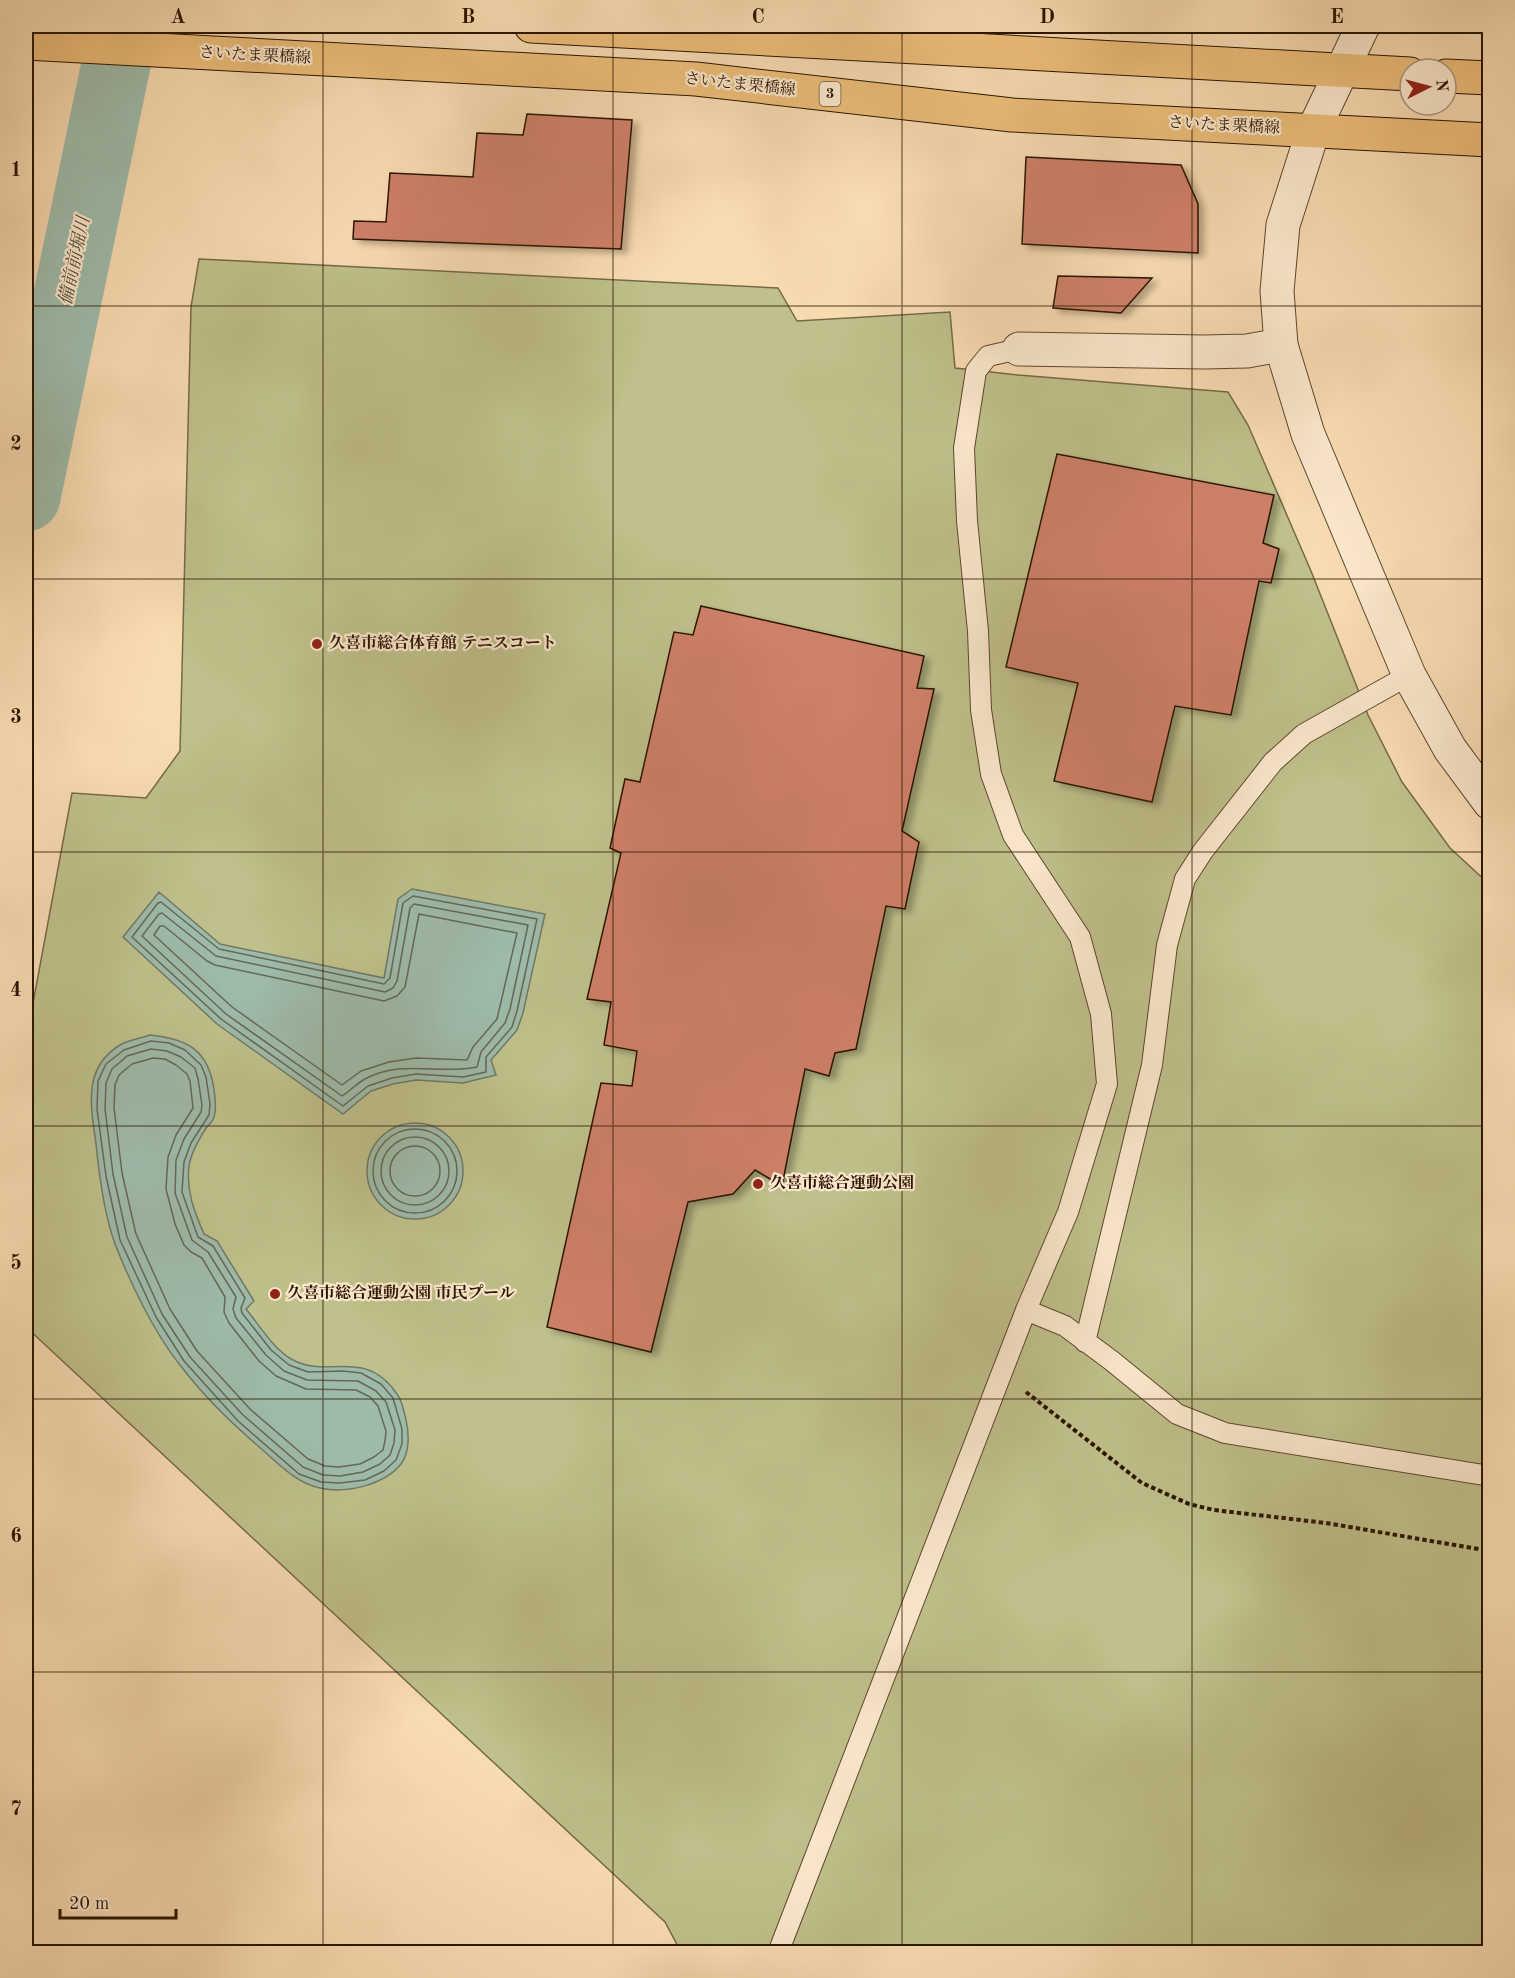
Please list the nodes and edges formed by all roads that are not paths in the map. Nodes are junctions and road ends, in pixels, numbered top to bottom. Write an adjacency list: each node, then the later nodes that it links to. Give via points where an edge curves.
1 (531, 26): 4 (main road)
2 (1363, 26): 4 (street)
3 (26, 44): 8 (main road, さいたま栗橋線 / 3, via 696,79 1012,115)
4 (1342, 70): 5 (main road); 8 (street)
5 (1398, 73)
6 (1458, 76): 7 (main road)
7 (1490, 78)
8 (1313, 131): 9 (main road, さいたま栗橋線 / 3); 10 (street, via 1283,225 1277,291)
9 (1490, 140)
10 (1281, 345): 11 (street, via 1204,352); 12 (street, via 1308,434)
11 (1019, 349): 14 (lane, via 988,356 976,371 963,448 981,710 991,774 1013,835 1080,938 1101,1014 1107,1084 1068,1212)
12 (1409, 675): 13 (street, via 1450,749); 15 (lane, via 1304,734 1273,762 1185,879 1167,945 1152,1065)
13 (1490, 803)
14 (1026, 1310): 15 (lane, via 1065,1326); 17 (lane, via 846,1772)
15 (1085, 1342): 16 (lane, via 1177,1414 1225,1433)
16 (1490, 1476)
17 (780, 1953)

